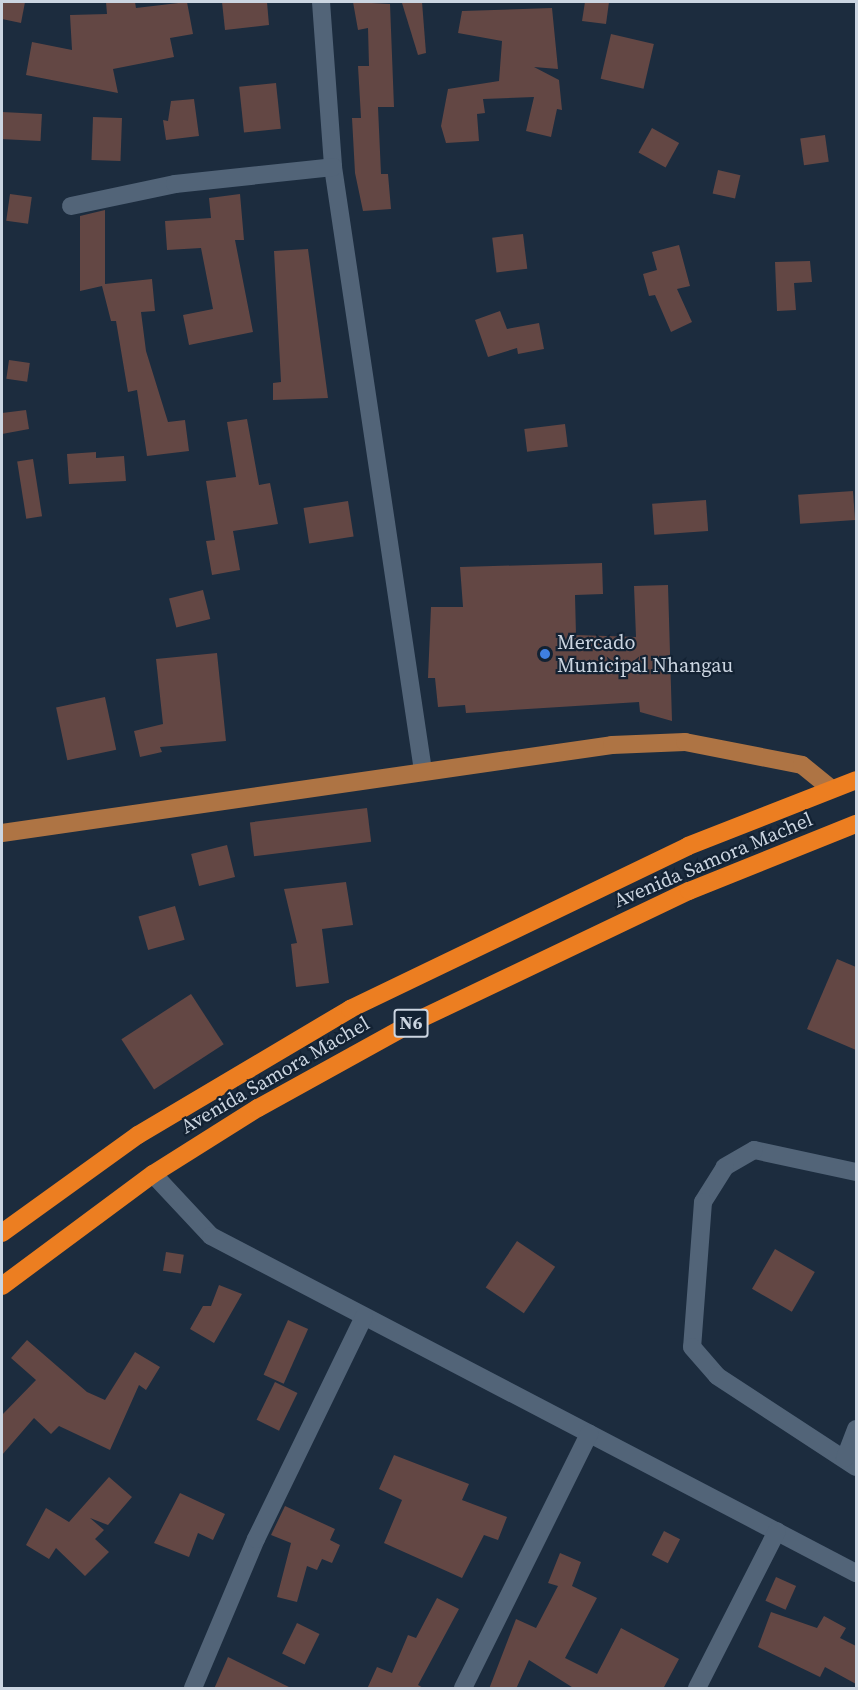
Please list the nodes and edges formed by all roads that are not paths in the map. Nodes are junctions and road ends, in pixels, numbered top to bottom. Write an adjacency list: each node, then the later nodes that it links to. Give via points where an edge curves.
1 (321, 2): 2 (street)
2 (333, 167): 3 (street, via 175,184); 4 (street)
3 (70, 206)
4 (423, 771): 6 (main road, via 612,745 685,742 802,765); 8 (main road)
5 (856, 780): 6 (highway, Avenida Samora Machel / N6)
6 (832, 789): 11 (highway, Avenida Samora Machel / N6, via 688,846 350,1009 138,1135)
7 (856, 824): 10 (highway, Avenida Samora Machel / N6, via 689,891 414,1022 258,1108)
8 (2, 833)
9 (856, 1172): 16 (street, via 754,1150 725,1167 703,1202 692,1347 717,1376)
10 (153, 1174): 12 (highway, Avenida Samora Machel / N6); 13 (street, via 211,1236)
11 (2, 1233)
12 (2, 1286)
13 (364, 1317): 15 (street); 19 (street, via 256,1539)
14 (856, 1429): 16 (street)
15 (589, 1434): 17 (street); 20 (street)
16 (851, 1462)
17 (777, 1531): 18 (street); 21 (street)
18 (856, 1572)
19 (193, 1689)
20 (463, 1689)
21 (697, 1689)

